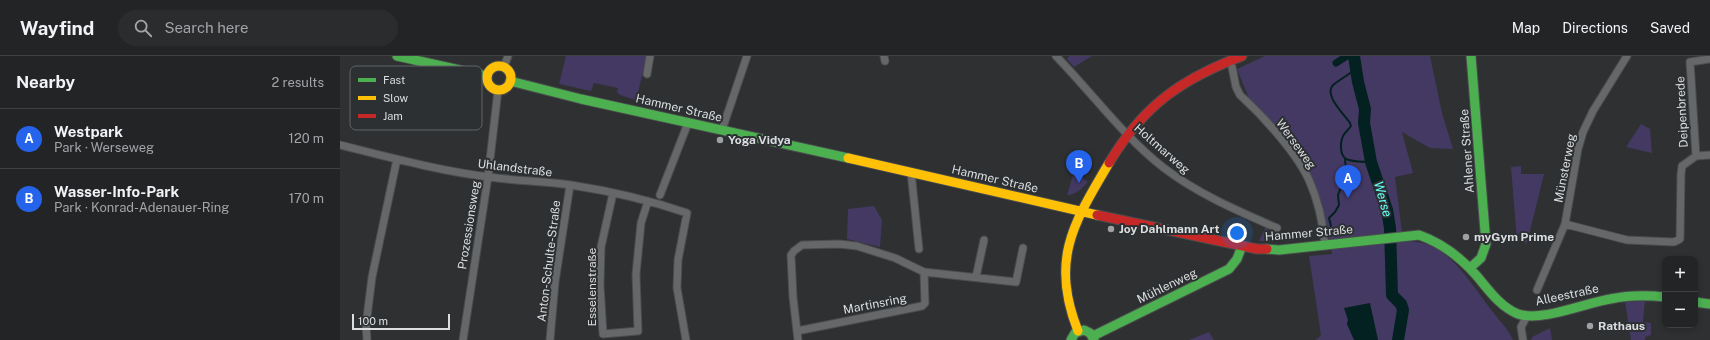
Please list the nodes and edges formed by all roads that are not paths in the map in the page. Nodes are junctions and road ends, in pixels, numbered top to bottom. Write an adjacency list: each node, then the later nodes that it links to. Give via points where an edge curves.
1 (396, 56): 10 (main road)
2 (508, 56): 11 (street)
3 (650, 56): 13 (street)
4 (747, 56): 19 (street)
5 (1056, 56): 20 (street, Holtmarweg)
6 (1242, 56): 20 (main road, via 1181,85 1151,109)
7 (1471, 56): 39 (main road, Ahlener Straße, via 1486,244 1481,258)
8 (1627, 56): 32 (street, Münsterweg, via 1583,132)
9 (1710, 59): 23 (street, Deipenbrede, via 1690,62)
10 (442, 66)
11 (504, 67): 15 (main road, via 494,68); 16 (main road, via 509,73)
12 (1232, 67): 35 (street, Werseweg, via 1240,95 1278,135 1308,180 1317,204)
13 (647, 74)
14 (482, 75): 15 (main road)
15 (487, 76): 17 (main road, via 488,84)
16 (510, 81): 17 (main road, via 506,87); 18 (main road, Hammer Straße)
17 (498, 90): 26 (street, Prozessionsweg)
18 (688, 123): 19 (main road, Hammer Straße); 29 (street)
19 (722, 130): 25 (main road, Hammer Straße)
20 (1128, 135): 31 (main road); 33 (street, Holtmarweg, via 1163,167 1188,185)
21 (340, 145): 24 (street, Uhlandstraße)
22 (1710, 155): 23 (street, Deipenbrede)
23 (1696, 156): 32 (street, Deipenbrede, via 1682,166 1680,174 1680,239 1674,242 1627,240)
24 (397, 159): 26 (street, Uhlandstraße); 50 (street, via 372,277 366,325)
25 (911, 172): 31 (main road, Hammer Straße); 38 (street)
26 (488, 177): 27 (street, Uhlandstraße); 51 (street, Prozessionsweg)
27 (570, 185): 28 (street, Uhlandstraße); 52 (street, Anton-Schulte-Straße, via 555,282)
28 (613, 193): 30 (street, Uhlandstraße); 30 (street, Esselenstraße, via 601,247 603,334 638,331 636,274 641,223)
29 (660, 195)
30 (648, 201): 53 (street, Uhlandstraße, via 687,213 678,260 677,288)
31 (1082, 211): 36 (main road, Hammer Straße); 48 (main road, via 1069,240 1065,268 1067,301)
32 (1565, 224): 42 (street, Münsterweg)
33 (1277, 228)
34 (984, 240): 41 (street)
35 (1325, 245): 36 (main road, Hammer Straße, via 1279,250); 39 (main road, Hammer Straße, via 1418,235 1427,237 1450,250)
36 (1242, 246): 49 (main road, Mühlenweg, via 1237,259 1229,269)
37 (1023, 248): 41 (street, via 1016,282)
38 (919, 249)
39 (1470, 268): 46 (main road, Alleestraße, via 1502,305)
40 (924, 272): 41 (street); 47 (street, Martinsring, via 925,303 922,306); 47 (street, via 896,258 867,248 839,244 802,244 791,255)
41 (976, 277)
42 (1537, 290)
43 (1662, 297): 46 (main road, Alleestraße, via 1622,296)
44 (1698, 302): 45 (main road)
45 (1710, 304)
46 (1527, 316): 56 (street, via 1521,327)
47 (796, 331): 54 (street)
48 (1078, 331): 49 (main road, via 1087,331); 55 (main road)
49 (1093, 338)
50 (367, 340)
51 (463, 340)
52 (550, 340)
53 (686, 340)
54 (798, 340)
55 (1071, 340)
56 (1523, 340)

